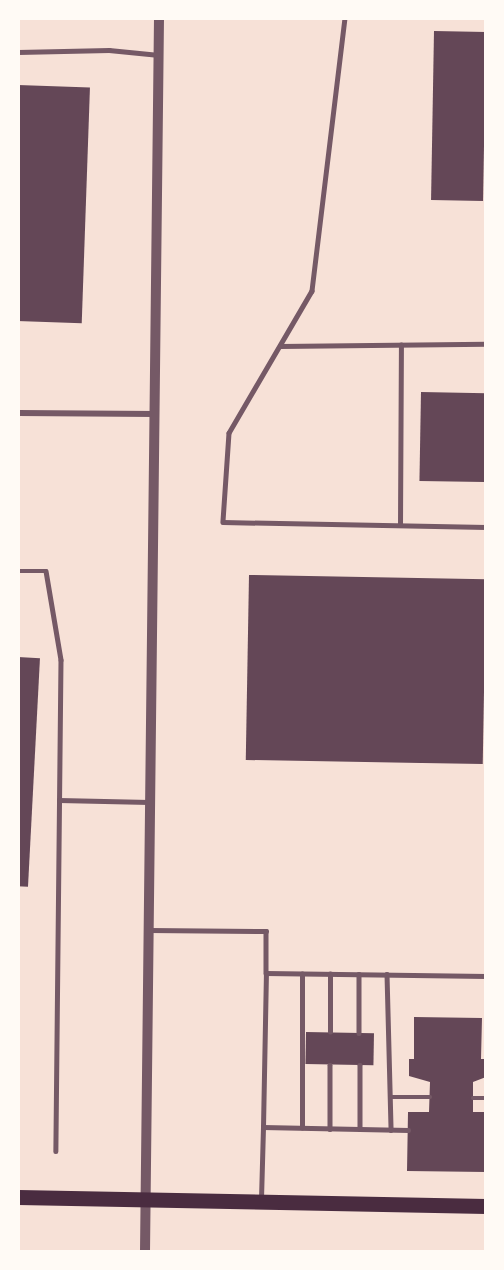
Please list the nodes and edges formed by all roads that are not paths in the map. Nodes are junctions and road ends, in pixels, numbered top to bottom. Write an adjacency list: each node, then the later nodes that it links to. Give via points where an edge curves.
1 (159, 18): 4 (street)
2 (345, 18): 7 (lane, via 312,291)
3 (18, 52): 4 (lane, via 109,50)
4 (159, 55): 9 (street)
5 (486, 344): 6 (lane)
6 (401, 345): 7 (lane); 10 (lane)
7 (280, 346): 10 (lane, via 229,433 224,522)
8 (18, 414): 9 (street)
9 (155, 414): 14 (street)
10 (400, 525): 11 (lane)
11 (486, 527)
12 (18, 571): 13 (lane, via 46,571 61,660)
13 (59, 800): 14 (lane); 36 (lane)
14 (150, 802): 15 (street)
15 (149, 930): 16 (lane, via 266,931); 38 (street)
16 (266, 973): 17 (lane); 30 (lane)
17 (302, 974): 18 (lane); 31 (lane)
18 (330, 974): 19 (lane); 22 (lane)
19 (359, 974): 20 (lane); 23 (lane)
20 (387, 974): 21 (lane); 26 (lane)
21 (486, 976)
22 (330, 1032)
23 (359, 1033)
24 (330, 1065): 32 (lane)
25 (360, 1065): 33 (lane)
26 (390, 1097): 27 (lane); 34 (lane)
27 (430, 1097)
28 (473, 1098): 29 (lane)
29 (486, 1098)
30 (263, 1127): 31 (lane); 39 (lane)
31 (302, 1128): 32 (lane)
32 (330, 1129): 33 (lane)
33 (360, 1129): 34 (lane)
34 (391, 1130): 35 (lane)
35 (408, 1130)
36 (56, 1151)
37 (18, 1197): 38 (main road)
38 (145, 1199): 39 (main road); 41 (street)
39 (261, 1202): 40 (main road)
40 (486, 1206)
41 (144, 1252)

